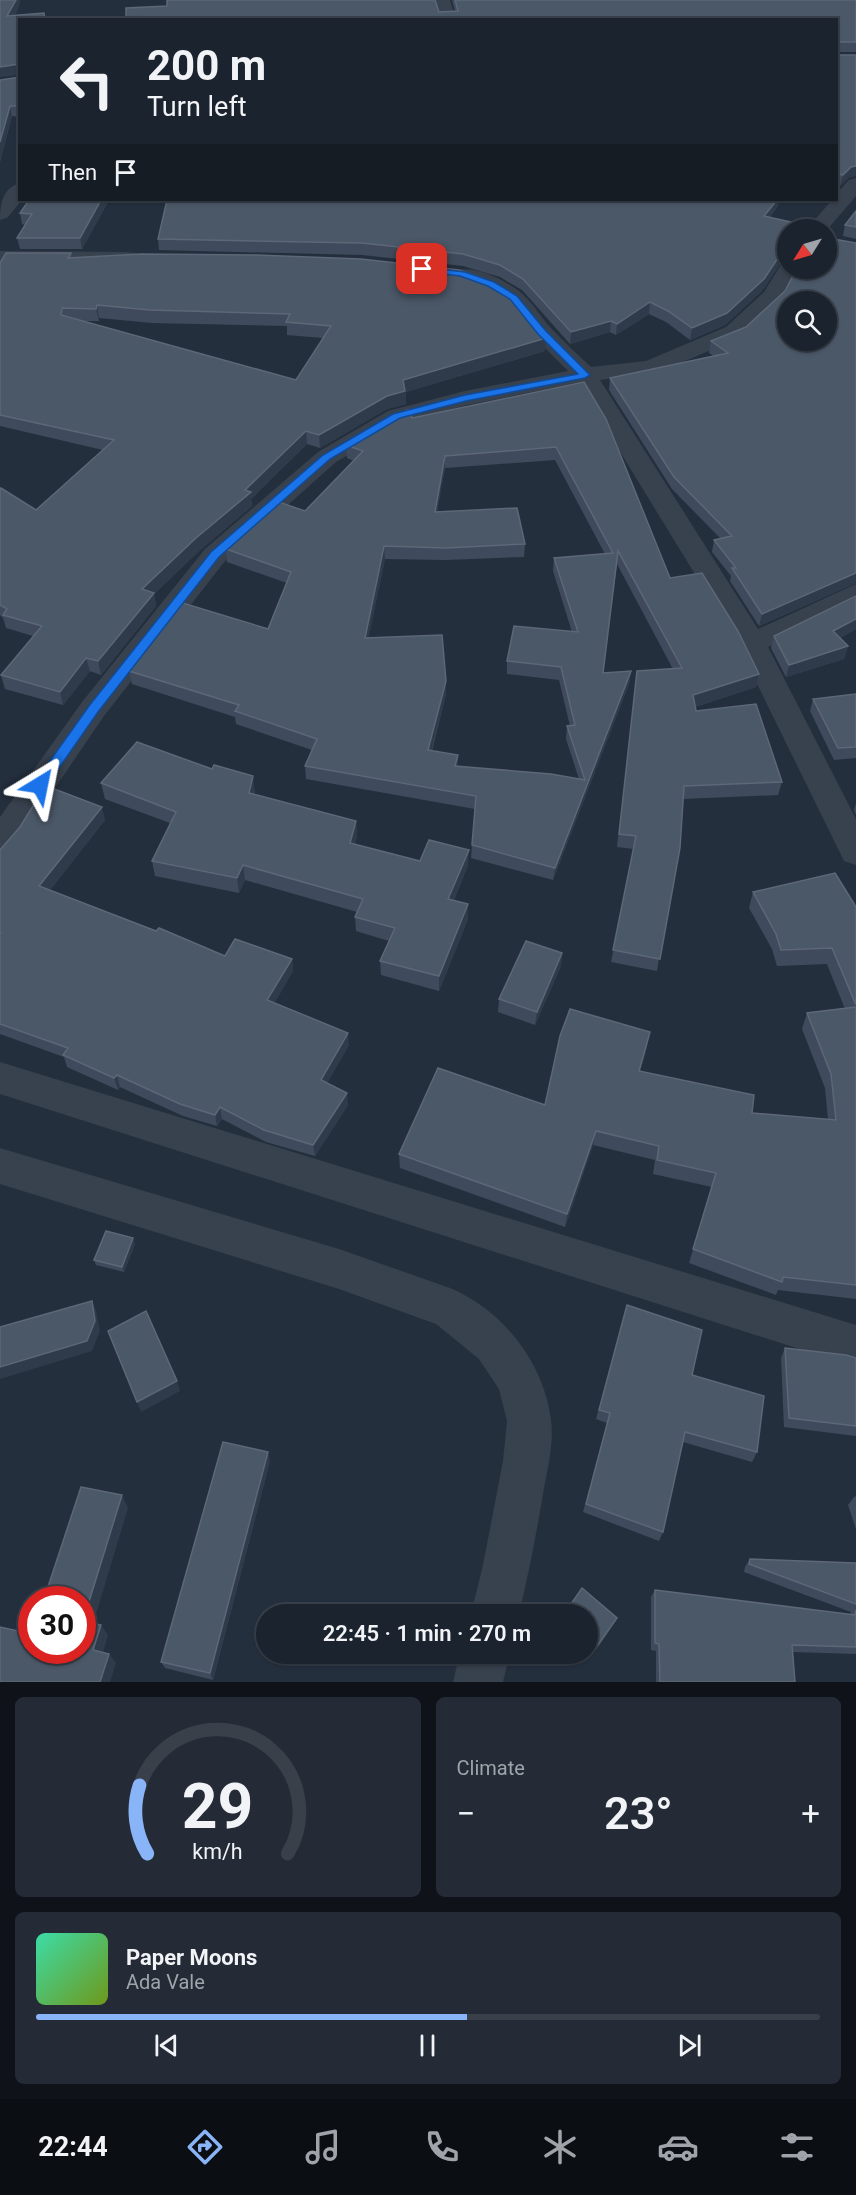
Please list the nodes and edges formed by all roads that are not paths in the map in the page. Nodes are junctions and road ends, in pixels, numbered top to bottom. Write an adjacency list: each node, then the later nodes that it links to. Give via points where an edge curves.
1 (442, 0): 2 (street)
2 (447, 18)
3 (856, 184): 6 (street)
4 (18, 192): 5 (street)
5 (0, 214)
6 (826, 219)
7 (0, 257): 8 (street)
8 (152, 258)
9 (440, 271): 11 (street, via 491,284 513,297)
10 (783, 279): 11 (street, via 773,296 734,332 651,367)
11 (585, 375): 13 (street); 14 (street, via 465,398 397,416 327,457 215,555 93,709)
12 (856, 593): 13 (street)
13 (753, 643): 15 (street)
14 (0, 842)
15 (856, 852)
16 (0, 1078): 18 (street)
17 (0, 1166): 19 (street, via 339,1269 450,1308 494,1344 518,1380 529,1421 526,1461)
18 (856, 1346)
19 (497, 1604)
20 (482, 1664): 21 (street)
21 (478, 1682)

